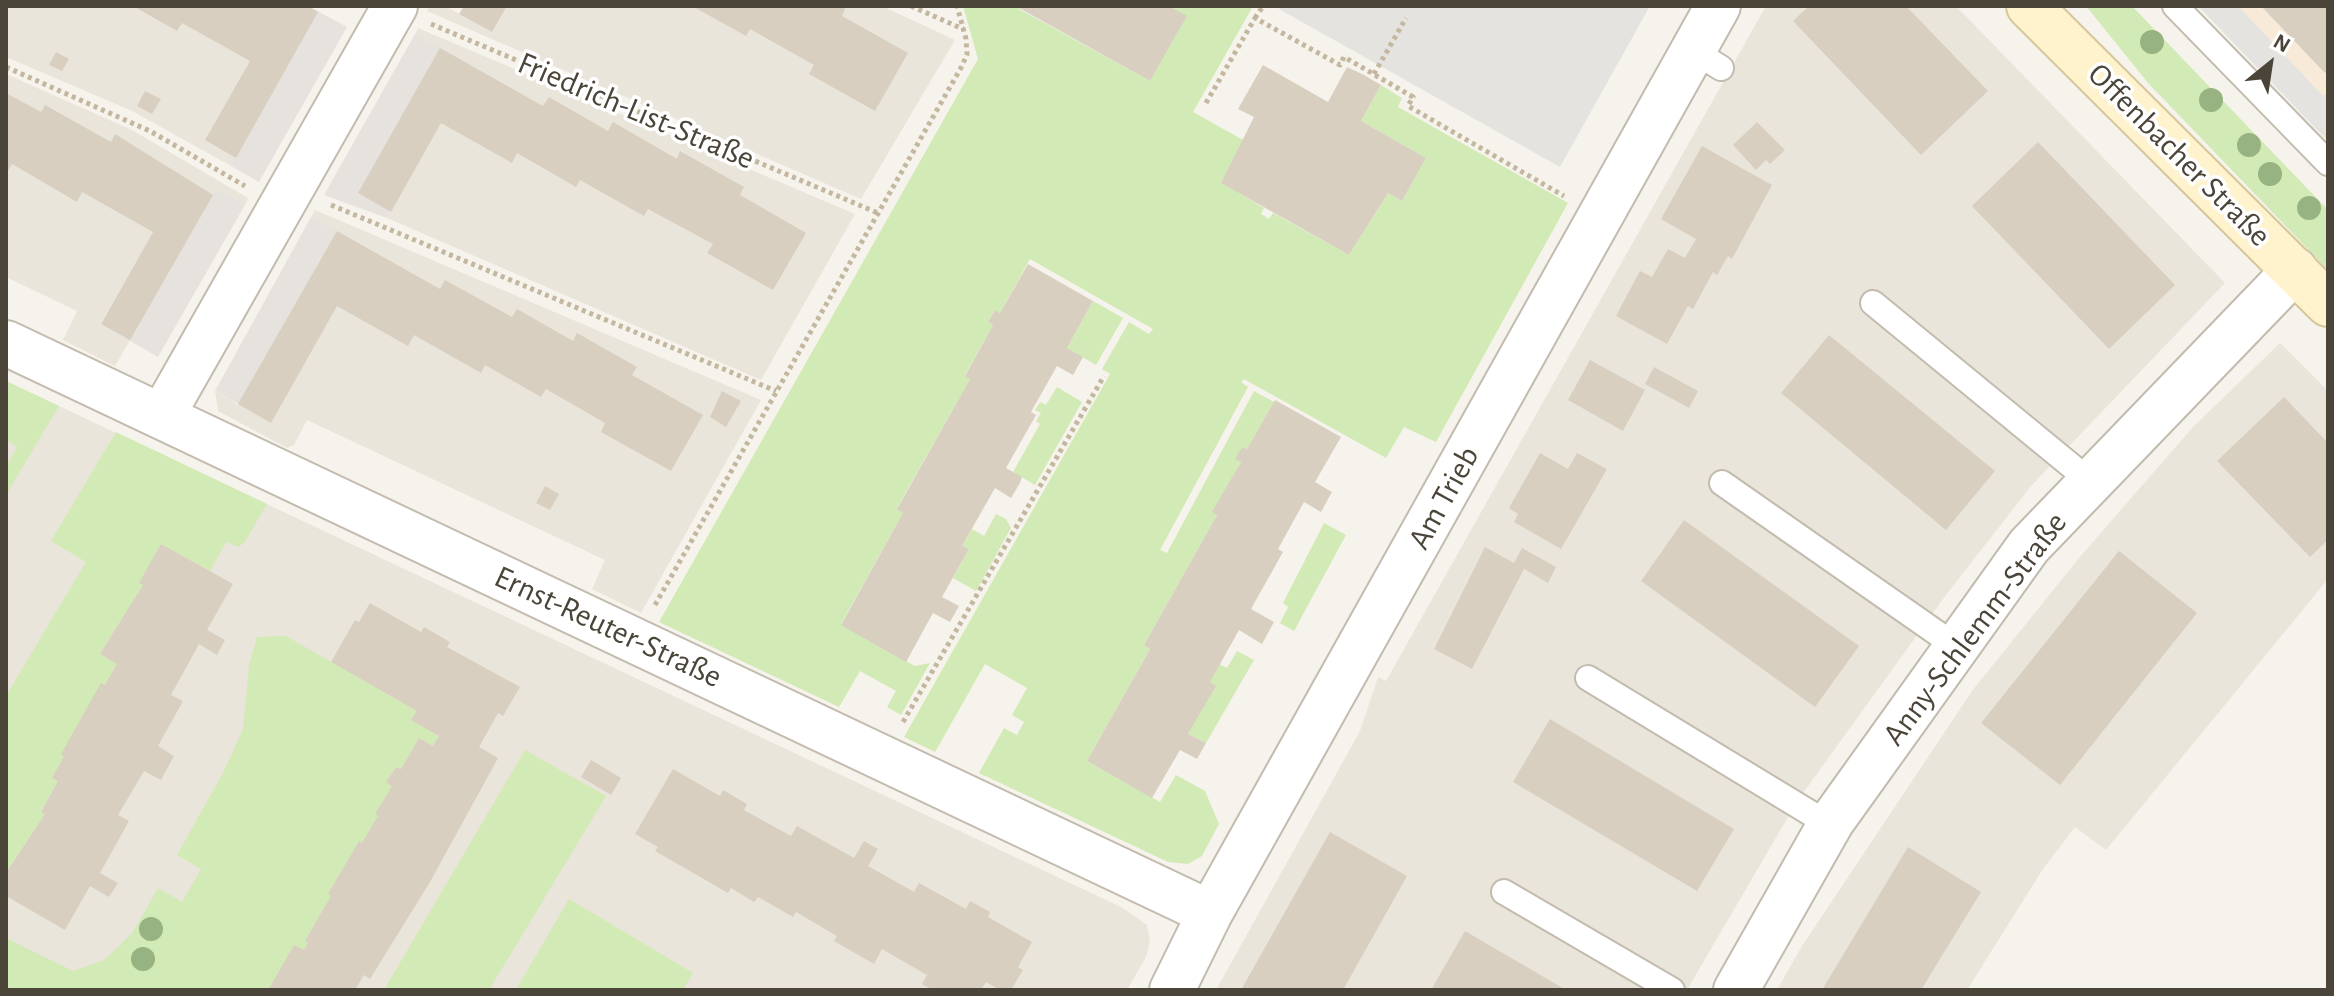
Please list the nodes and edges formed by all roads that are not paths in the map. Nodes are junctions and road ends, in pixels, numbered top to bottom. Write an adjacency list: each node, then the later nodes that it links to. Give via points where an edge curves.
1 (1718, 6): 17 (street, Am Trieb, via 1708,60)
2 (2029, 6): 6 (street, Offenbacher Straße)
3 (2175, 6): 5 (lane)
4 (394, 7): 10 (street)
5 (2328, 163)
6 (2295, 270): 8 (street, Offenbacher Straße); 11 (street, Anny-Schlemm-Straße)
7 (1873, 303): 11 (lane)
8 (2328, 304)
9 (6, 343): 10 (street, Ernst-Reuter-Straße)
10 (162, 416): 17 (street, Ernst-Reuter-Straße)
11 (2091, 482): 13 (street, Anny-Schlemm-Straße, via 2029,546)
12 (1722, 483): 13 (lane)
13 (1957, 647): 15 (street, Anny-Schlemm-Straße)
14 (1588, 678): 15 (lane)
15 (1830, 825): 20 (street, Anny-Schlemm-Straße)
16 (1504, 892): 19 (lane)
17 (1210, 913): 18 (street, Am Trieb)
18 (1172, 990)
19 (1672, 990)
20 (1736, 990)

